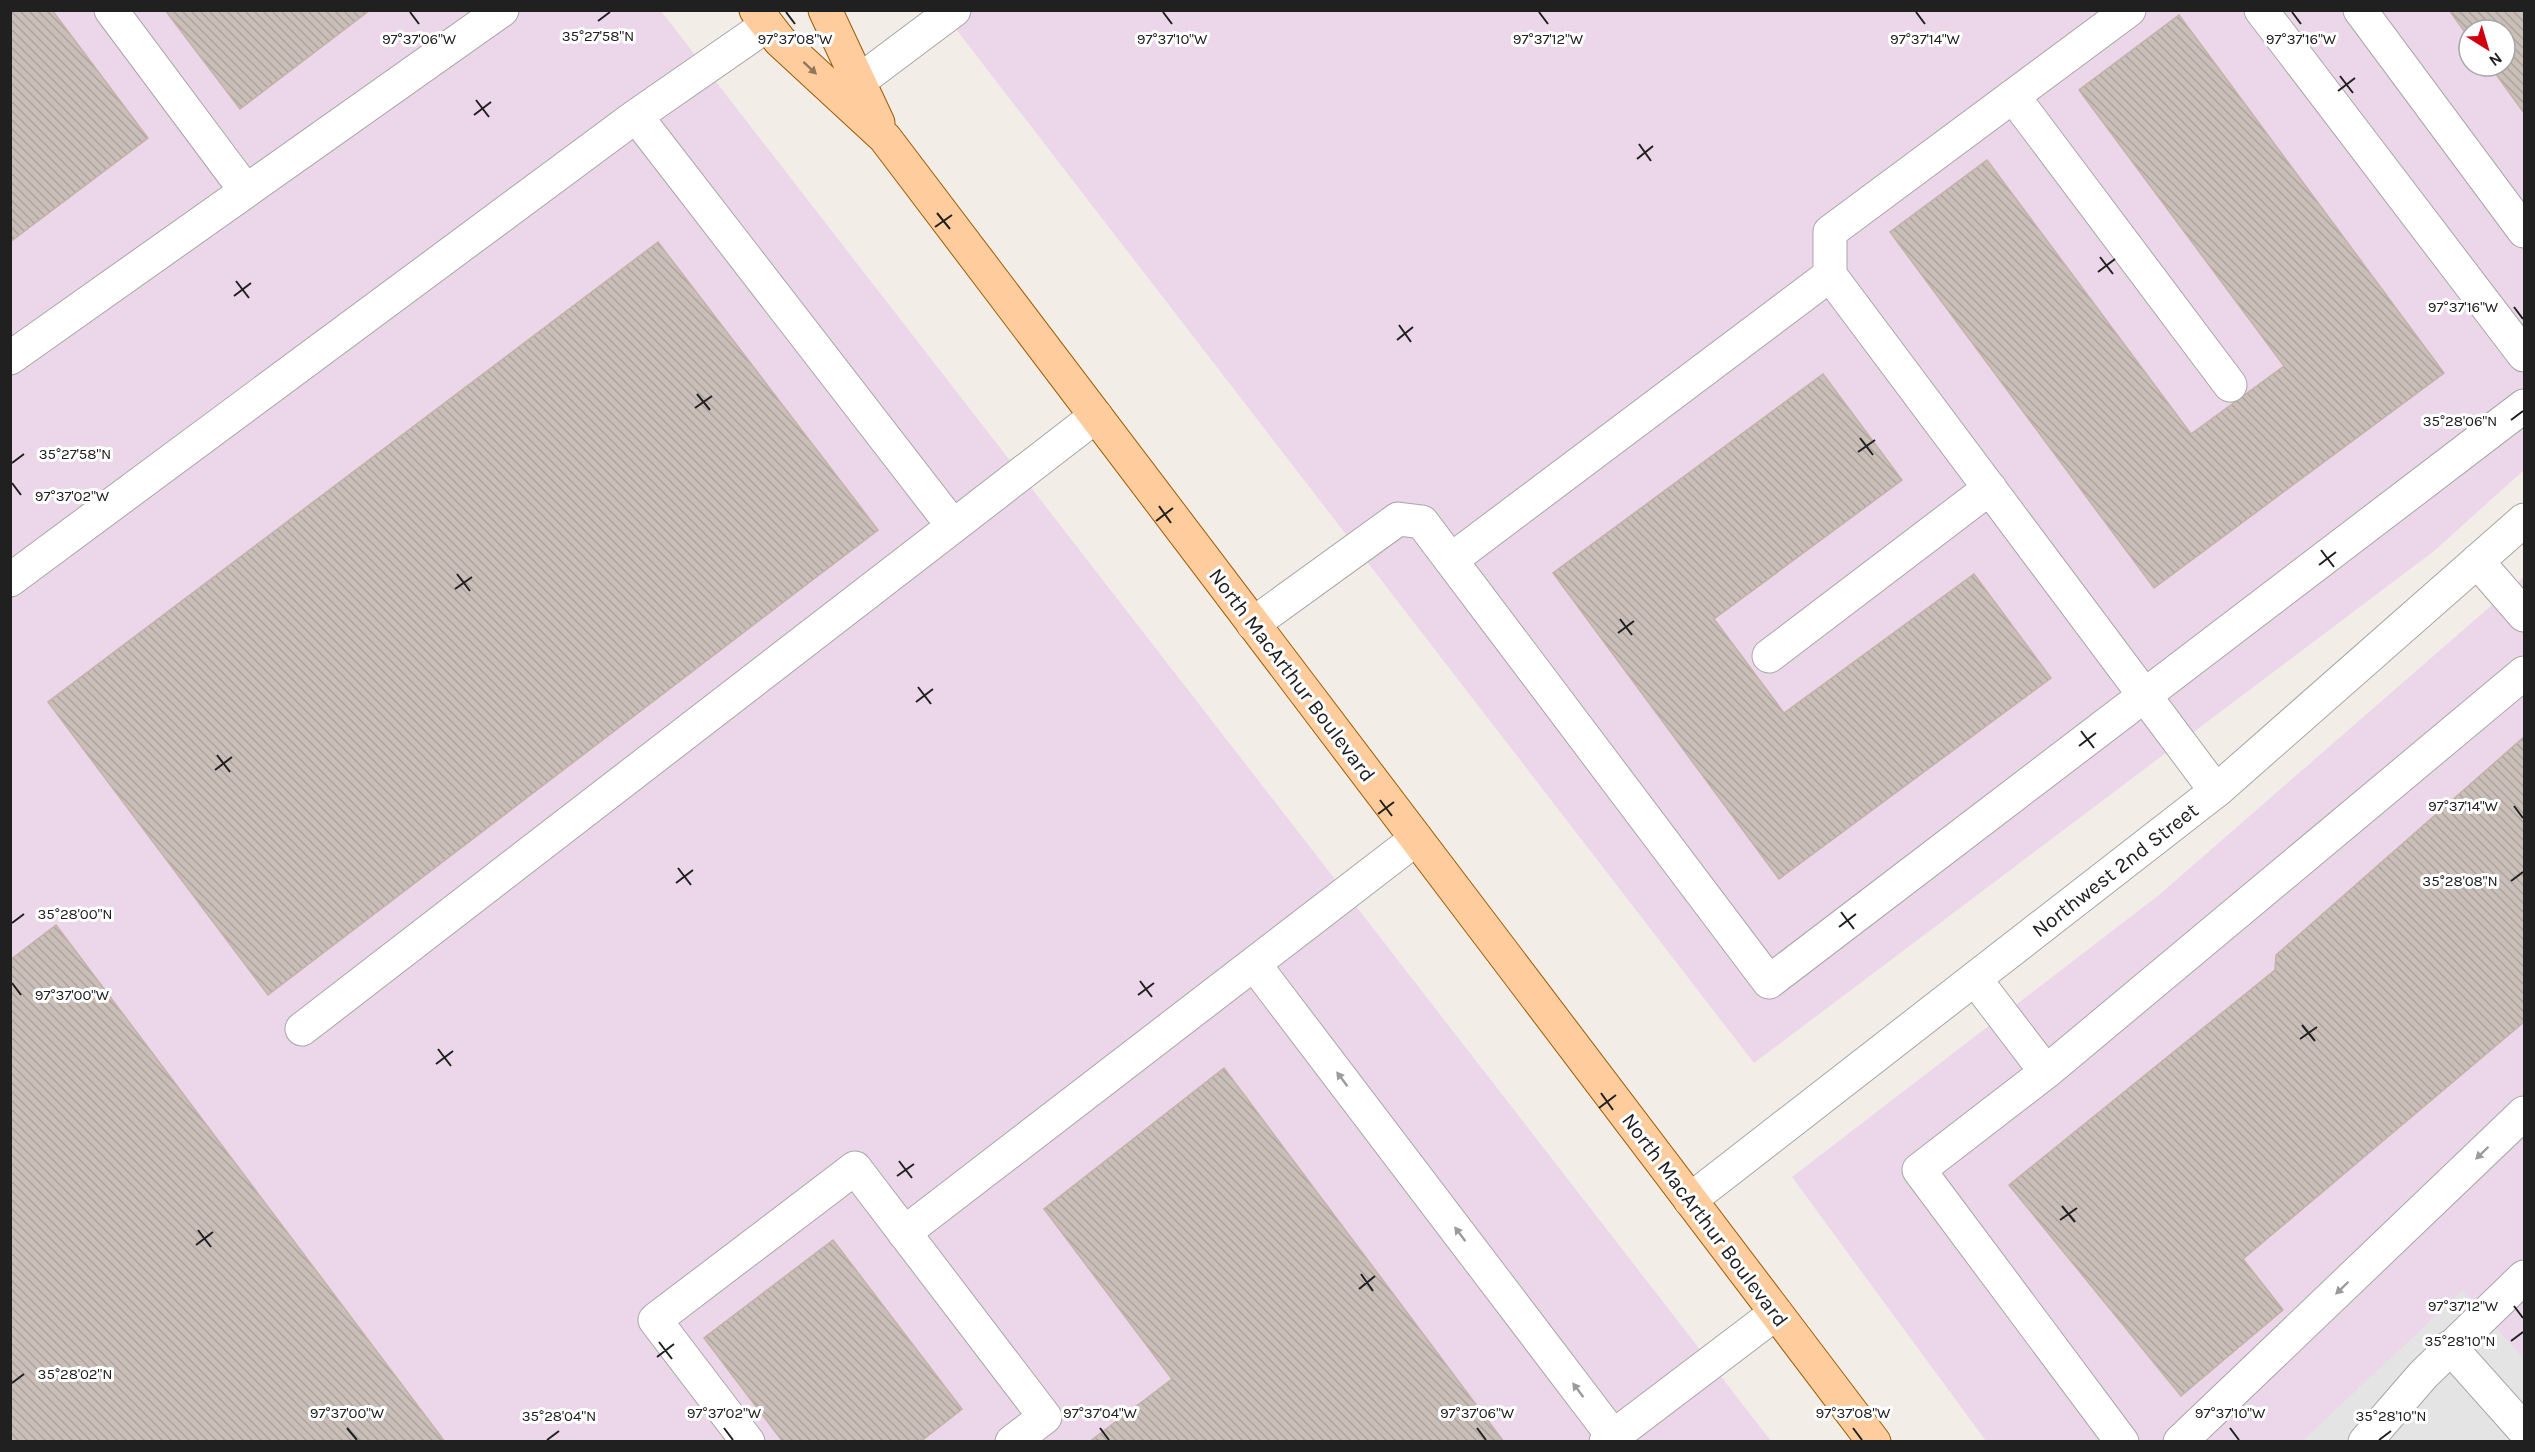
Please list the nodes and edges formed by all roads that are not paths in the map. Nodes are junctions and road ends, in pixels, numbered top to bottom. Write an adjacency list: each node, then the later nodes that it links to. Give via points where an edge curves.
1 (111, 10): 13 (street)
2 (502, 10): 13 (street)
3 (825, 10): 9 (main road)
4 (954, 10): 9 (street)
5 (2129, 10): 10 (street)
6 (2261, 10): 16 (street)
7 (2360, 10): 14 (street)
8 (762, 18): 11 (street); 12 (main road, one-way to 12, via 780,41)
9 (858, 82): 12 (main road)
10 (2013, 96): 15 (street, via 1830,232); 18 (street)
11 (636, 116): 23 (street); 26 (street)
12 (885, 138): 20 (main road, North MacArthur Boulevard)
13 (246, 191): 17 (street)
14 (2524, 231)
15 (1830, 275): 21 (street); 24 (street)
16 (2524, 355)
17 (10, 358)
18 (2230, 385)
19 (2524, 406): 31 (street)
20 (1096, 416): 23 (street); 28 (main road, North MacArthur Boulevard)
21 (1990, 488): 29 (street); 31 (street)
22 (2524, 520): 25 (street, Northwest 2nd Street)
23 (954, 526): 36 (street)
24 (1450, 560): 28 (street, via 1422,522 1398,519); 31 (street, via 1769,982)
25 (2478, 561): 27 (street); 32 (street, Northwest 2nd Street)
26 (10, 580)
27 (2524, 615)
28 (1253, 624): 33 (main road, North MacArthur Boulevard)
29 (1769, 656)
30 (2524, 673): 37 (street)
31 (2144, 696): 32 (street)
32 (2216, 791): 35 (street, Northwest 2nd Street)
33 (1416, 839): 34 (street); 39 (main road, North MacArthur Boulevard)
34 (1254, 964): 40 (street); 45 (street, one-way to 34)
35 (1975, 980): 37 (street); 39 (street, Northwest 2nd Street)
36 (302, 1029)
37 (2046, 1072): 49 (street, via 1919,1170)
38 (2524, 1113): 50 (street, one-way to 50)
39 (1690, 1200): 42 (main road, North MacArthur Boulevard)
40 (904, 1233): 46 (street, via 855,1168 655,1320); 47 (street, via 1045,1417)
41 (2524, 1277): 43 (street)
42 (1776, 1313): 45 (street); 48 (main road, North MacArthur Boulevard)
43 (2450, 1347): 44 (street); 51 (street)
44 (2524, 1430)
45 (1610, 1439)
46 (748, 1442)
47 (1012, 1442)
48 (1874, 1442)
49 (2122, 1442)
50 (2180, 1442)
51 (2365, 1442)

